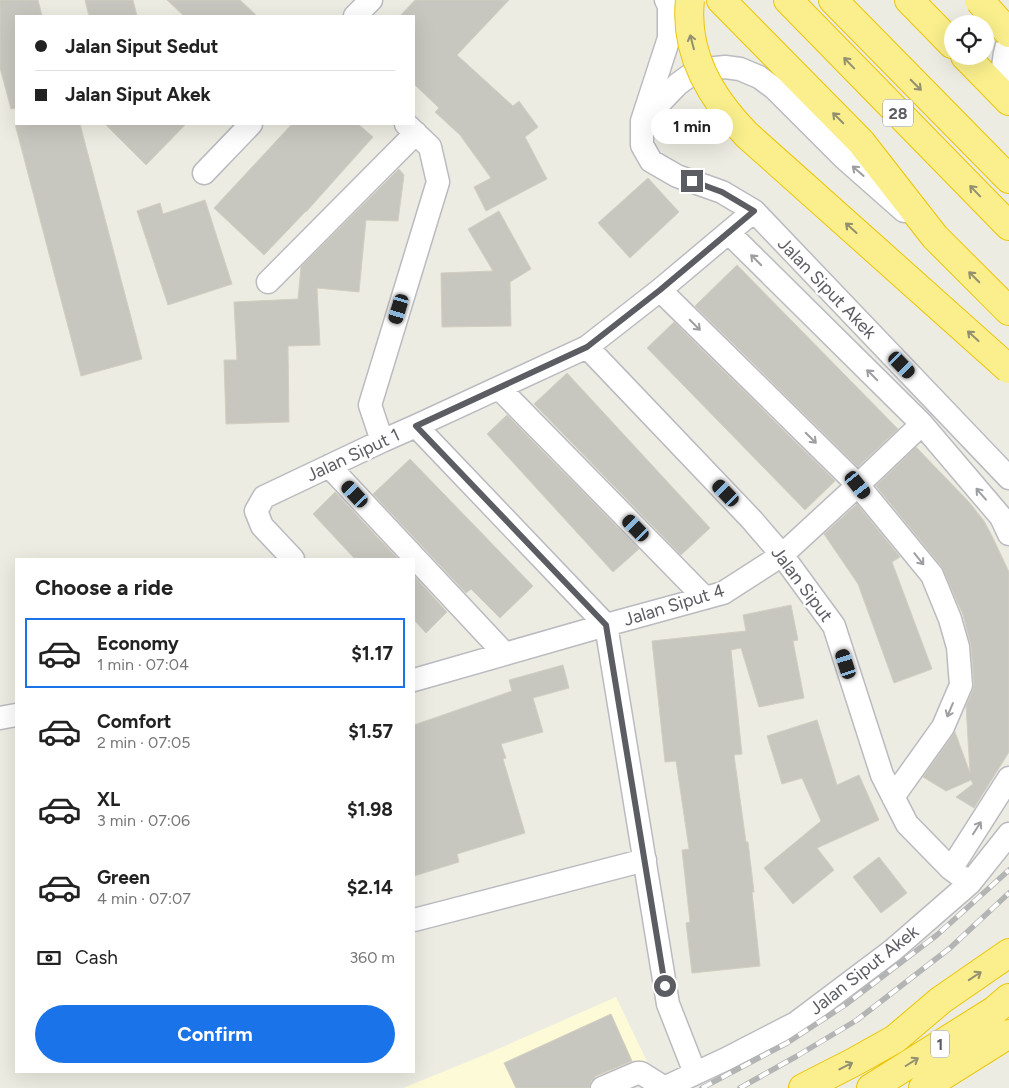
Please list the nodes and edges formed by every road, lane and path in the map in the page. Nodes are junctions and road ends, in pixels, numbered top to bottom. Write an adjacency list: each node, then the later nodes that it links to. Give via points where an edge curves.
1 (370, 0): 9 (street)
2 (666, 0): 17 (street, via 669,6 669,38)
3 (690, 0): 30 (highway, one-way to 3, bridge, via 731,119 705,80 696,56 690,33)
4 (721, 0): 25 (highway, one-way to 4, via 861,142)
5 (788, 0): 23 (highway, 28, one-way to 5)
6 (833, 0): 21 (highway, 28, one-way to 21)
7 (909, 0): 10 (highway)
8 (980, 0): 13 (highway, bridge)
9 (356, 15)
10 (940, 22)
11 (1009, 24): 12 (street)
12 (994, 25)
13 (1009, 33)
14 (1009, 40): 16 (street, via 1003,70)
15 (974, 65): 16 (highway)
16 (1008, 99)
17 (642, 122): 22 (street, Jalan Siput Akek, via 642,145 651,161 677,176 722,192); 25 (street, one-way to 17, via 844,158 774,88 740,69 706,69 689,76)
18 (250, 125): 20 (street)
19 (411, 128): 26 (street); 34 (street, via 430,147 438,182 370,405)
20 (204, 173)
21 (1009, 179)
22 (754, 211): 24 (street, Jalan Siput 1); 36 (street, Jalan Siput Akek)
23 (1009, 226)
24 (729, 233): 27 (street, Jalan Siput 1); 32 (street, one-way to 24)
25 (935, 238): 28 (highway, one-way to 25)
26 (268, 282)
27 (660, 290): 29 (street, Jalan Siput 1); 37 (street, one-way to 37)
28 (1009, 311)
29 (587, 347): 31 (street, Jalan Siput 1); 39 (street, Jalan Siput)
30 (1009, 369)
31 (500, 388): 33 (street, Jalan Siput 1); 41 (street)
32 (922, 424): 37 (street, Jalan Siput 4); 38 (street, one-way to 32, via 1001,517)
33 (416, 426): 34 (street, Jalan Siput 1); 42 (street)
34 (382, 441): 35 (street, Jalan Siput 1)
35 (329, 466): 40 (street, Jalan Siput 1, via 264,497 256,510 262,526); 43 (street)
36 (1009, 478)
37 (858, 485): 39 (street, Jalan Siput 4); 48 (street, one-way to 48, via 932,575 958,647 961,685 943,727)
38 (1009, 534)
39 (782, 555): 41 (street, Jalan Siput 4, via 724,593); 48 (street, Jalan Siput, via 834,626 882,775)
40 (292, 558)
41 (705, 598): 42 (street, Jalan Siput 4)
42 (606, 625): 43 (street, Jalan Siput 4); 50 (street)
43 (505, 654): 44 (street, Jalan Siput 4)
44 (415, 680)
45 (15, 715): 46 (street)
46 (0, 718)
47 (1009, 778): 51 (street, one-way to 47)
48 (893, 797): 51 (street, Jalan Siput, via 907,824)
49 (1009, 834): 52 (street, Jalan Siput Akek)
50 (645, 860): 53 (street); 57 (street, via 668,1004)
51 (951, 869): 52 (street, Jalan Siput)
52 (970, 883): 57 (street, Jalan Siput Akek, via 893,950 796,1023)
53 (415, 920)
54 (1009, 953): 60 (highway, one-way to 54, via 895,1039 941,1000)
55 (1009, 998): 61 (highway, 1, one-way to 55)
56 (1009, 1034): 62 (highway, 1)
57 (695, 1074): 59 (street, Jalan Siput Akek)
58 (602, 1088): 59 (street, via 637,1073)
59 (664, 1088)
60 (803, 1088)
61 (871, 1088)
62 (923, 1088)

